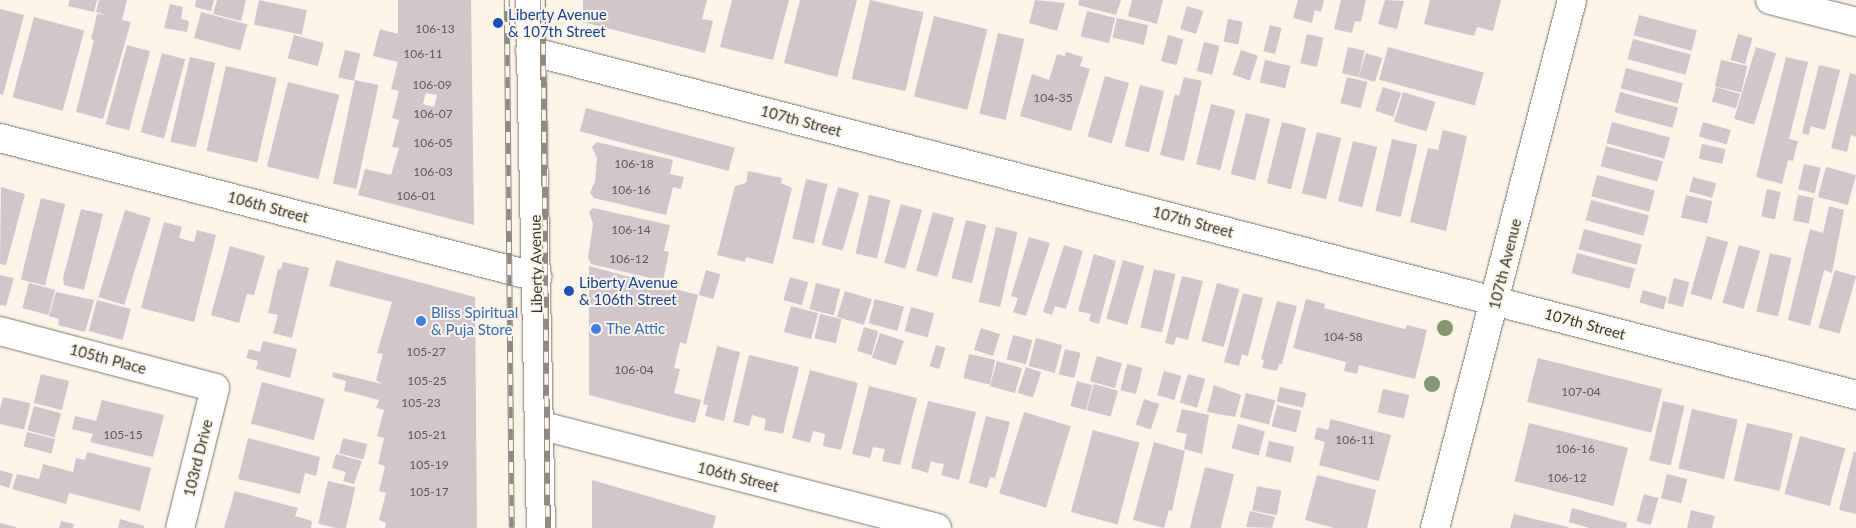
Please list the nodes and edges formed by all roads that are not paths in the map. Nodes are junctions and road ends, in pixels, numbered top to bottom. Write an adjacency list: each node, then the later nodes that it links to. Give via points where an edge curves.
1 (530, 0): 5 (street, Liberty Avenue)
2 (1572, 0): 8 (street, 107th Avenue)
3 (1770, 0): 4 (street)
4 (1856, 22)
5 (530, 51): 7 (street, Liberty Avenue); 8 (street, 107th Street)
6 (0, 138): 7 (street, 106th Street)
7 (536, 277): 12 (street, Liberty Avenue)
8 (1496, 301): 11 (street, 107th Street); 16 (street, 107th Avenue)
9 (0, 330): 10 (street, 105th Place)
10 (216, 388): 13 (street, 103rd Drive)
11 (1856, 394)
12 (539, 425): 14 (street, Liberty Avenue); 15 (street, 106th Street)
13 (180, 528)
14 (541, 528)
15 (937, 528)
16 (1435, 528)

